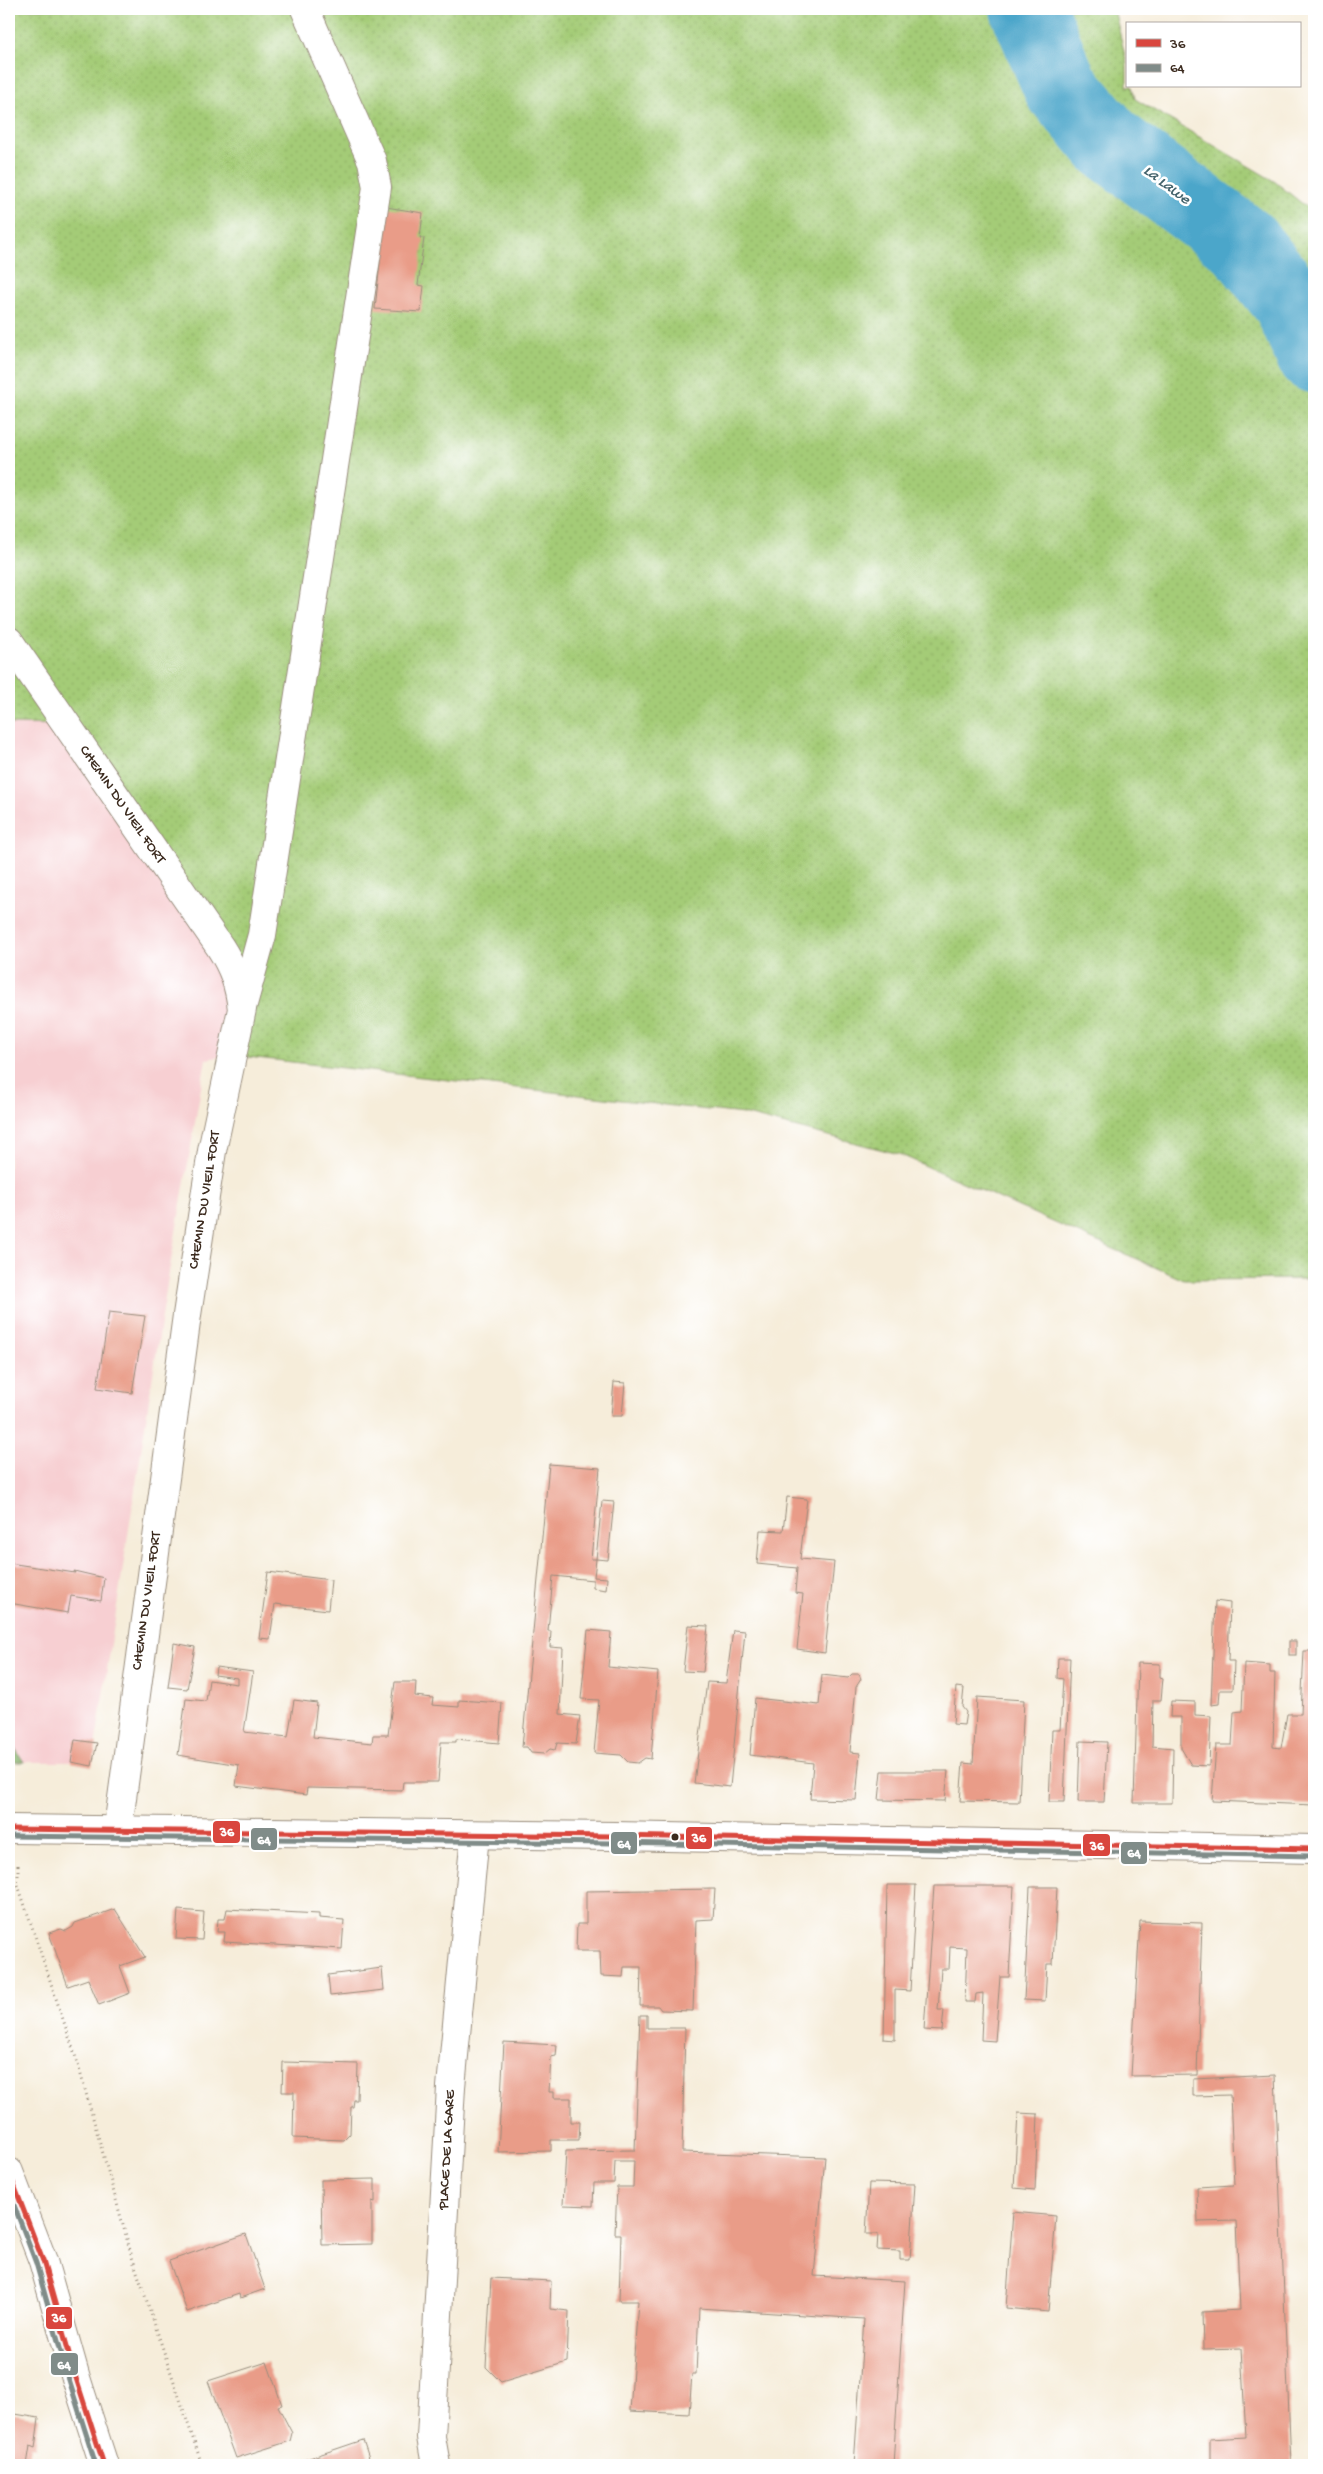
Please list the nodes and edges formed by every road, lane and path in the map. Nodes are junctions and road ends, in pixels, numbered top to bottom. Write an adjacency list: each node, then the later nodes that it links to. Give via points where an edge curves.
1 (305, 9): 3 (street, via 372,161 377,187 262,935)
2 (9, 641): 3 (street, CHEMIN DU VIEIL FORT, via 224,953 240,988)
3 (242, 1009): 4 (street, CHEMIN DU VIEIL FORT, via 212,1151 190,1296)
4 (118, 1828): 5 (street); 6 (street)
5 (14, 1829): 10 (path, via 18,1885 77,2061 132,2257)
6 (475, 1835): 7 (street); 11 (street, PLACE DE LA GARE, via 450,2097 431,2437)
7 (1314, 1849)
8 (9, 2172): 9 (street, via 43,2261)
9 (104, 2465)
10 (202, 2465)
11 (436, 2465)

